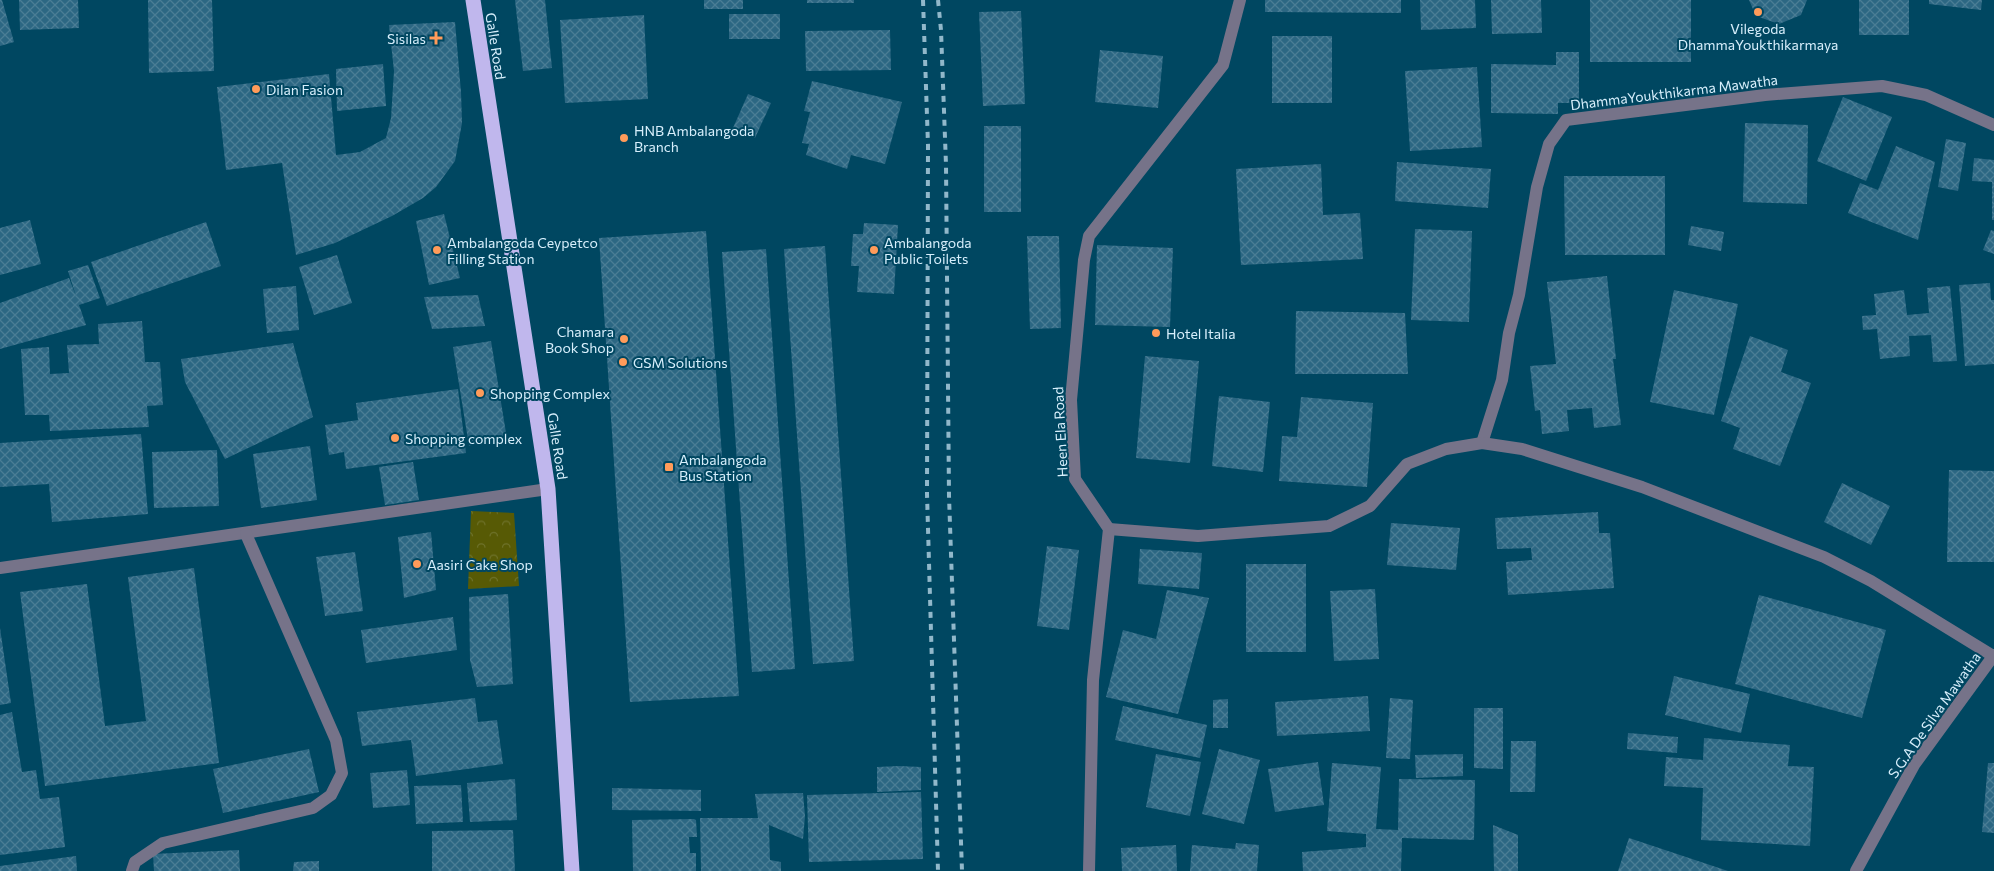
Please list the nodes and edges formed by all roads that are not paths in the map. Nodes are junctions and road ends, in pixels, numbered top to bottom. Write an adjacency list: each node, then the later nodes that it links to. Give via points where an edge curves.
1 (473, 0): 5 (highway, Galle Road)
2 (1240, 0): 6 (street, Heen Ela Road, via 1223,65 1090,236 1084,260 1071,400 1075,480)
3 (1994, 124): 4 (street, DhammaYoukthikarma Mawatha, via 1926,95 1882,86 1765,96 1566,120 1549,144 1537,187 1502,380)
4 (1482, 443): 6 (street, via 1446,449 1407,464 1370,506 1329,526 1198,536); 9 (street, via 1522,449 1642,487 1824,557)
5 (548, 489): 7 (street); 11 (highway, Galle Road)
6 (1109, 529): 12 (street, via 1092,680)
7 (246, 534): 8 (street); 10 (street, via 336,740 342,773 331,795 313,808 163,844 135,862)
8 (0, 568)
9 (1994, 656): 13 (street, S.G.A De Silva Mawatha, via 1914,765)
10 (132, 871)
11 (572, 871)
12 (1089, 871)
13 (1856, 871)

